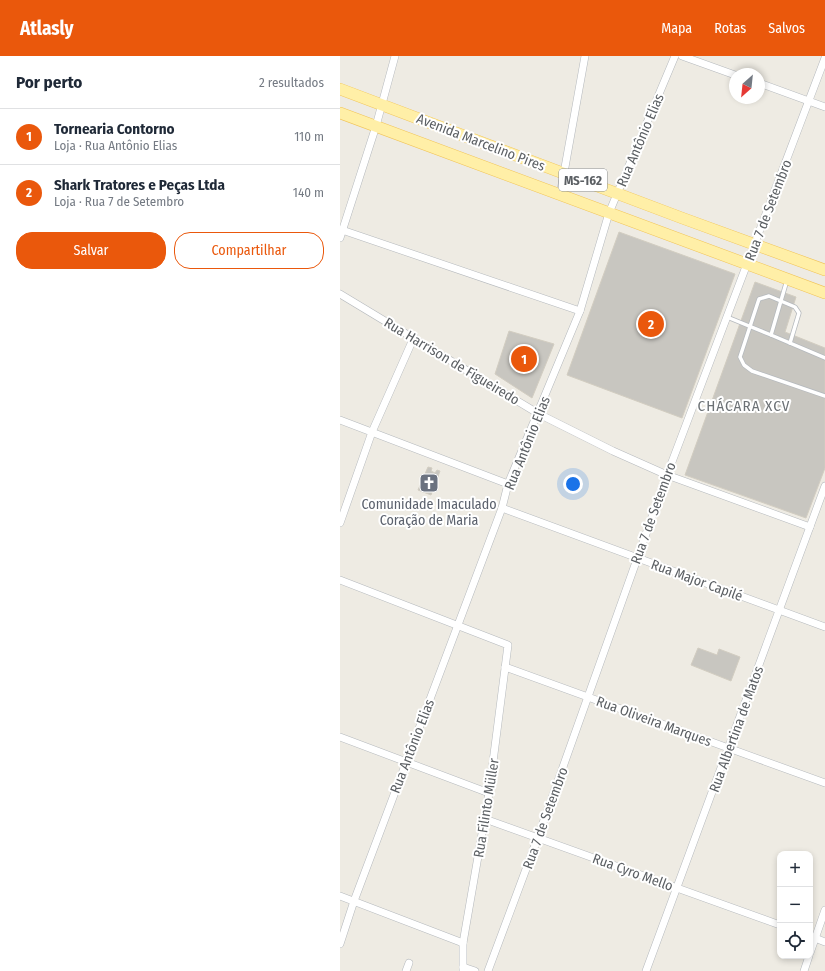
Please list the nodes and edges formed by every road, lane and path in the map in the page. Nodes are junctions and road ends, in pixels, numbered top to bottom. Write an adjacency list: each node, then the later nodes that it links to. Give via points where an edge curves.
1 (395, 56): 10 (street)
2 (585, 56): 14 (street)
3 (675, 56): 15 (street, Rua Antônio Elias)
4 (682, 56): 6 (street)
5 (825, 58): 9 (street, Rua 7 de Setembro)
6 (729, 73)
7 (765, 85): 9 (street)
8 (340, 89): 10 (main road, Avenida Marcelino Pires / MS-162)
9 (809, 100): 11 (street); 20 (street, Rua 7 de Setembro)
10 (381, 104): 13 (street); 14 (main road, Avenida Marcelino Pires / MS-162)
11 (825, 107)
12 (340, 113): 13 (main road, Avenida Marcelino Pires / MS-162)
13 (376, 126): 16 (main road, Avenida Marcelino Pires / MS-162); 18 (street)
14 (563, 172): 15 (main road, Avenida Marcelino Pires / MS-162); 16 (street)
15 (618, 193): 17 (street, Rua Antônio Elias); 20 (main road, Avenida Marcelino Pires / MS-162)
16 (560, 195): 17 (main road, Avenida Marcelino Pires / MS-162)
17 (609, 213): 21 (main road, Avenida Marcelino Pires / MS-162); 27 (street, Rua Antônio Elias)
18 (342, 230): 19 (street); 27 (street)
19 (340, 238)
20 (756, 244): 21 (street, Rua 7 de Setembro); 22 (main road, Avenida Marcelino Pires / MS-162)
21 (747, 264): 23 (main road, Avenida Marcelino Pires / MS-162); 28 (street, Rua 7 de Setembro)
22 (825, 270)
23 (787, 279): 24 (main road, Avenida Marcelino Pires / MS-162); 26 (lane)
24 (825, 293)
25 (340, 294): 31 (street, Rua Harrison de Figueiredo)
26 (782, 301): 29 (lane, via 769,296 759,299); 30 (lane); 32 (lane, via 795,307 799,314)
27 (580, 311): 35 (street, Rua Antônio Elias)
28 (727, 317): 29 (lane); 38 (street, Rua 7 de Setembro)
29 (750, 327): 30 (lane); 34 (lane, via 740,358 744,365 752,371)
30 (772, 335): 32 (lane)
31 (414, 337): 35 (street, Rua Harrison de Figueiredo); 37 (street)
32 (790, 343): 33 (lane)
33 (825, 358)
34 (825, 396)
35 (539, 414): 38 (street, Rua Harrison de Figueiredo); 39 (street, Rua Antônio Elias)
36 (340, 420): 37 (street)
37 (372, 432): 39 (street); 42 (street)
38 (667, 475): 43 (street, Rua Harrison de Figueiredo); 44 (street, Rua 7 de Setembro)
39 (508, 484): 41 (street, Rua Antônio Elias)
40 (825, 486): 43 (street, Rua Albertina de Matos)
41 (502, 508): 44 (street, Rua Major Capilé); 47 (street, Rua Antônio Elias)
42 (340, 523)
43 (810, 527): 46 (street, Rua Albertina de Matos)
44 (637, 558): 46 (street, Rua Major Capilé); 50 (street, Rua 7 de Setembro)
45 (340, 580): 47 (street)
46 (778, 609): 48 (street, Rua Major Capilé); 52 (street, Rua Albertina de Matos)
47 (457, 626): 49 (street, Rua Filinto Müller, via 508,644); 53 (street, Rua Antônio Elias)
48 (825, 627)
49 (505, 667): 50 (street, Rua Oliveira Marques); 55 (street, Rua Filinto Müller)
50 (588, 698): 52 (street, Rua Oliveira Marques); 57 (street, Rua 7 de Setembro)
51 (340, 736): 53 (street)
52 (729, 748): 54 (street, Rua Oliveira Marques); 58 (street, Rua Albertina de Matos)
53 (406, 761): 55 (street); 60 (street, Rua Antônio Elias)
54 (825, 783)
55 (490, 794): 56 (street, Rua Filinto Müller)
56 (485, 819): 57 (street, Rua Cyro Mello); 66 (street, Rua Filinto Müller)
57 (538, 837): 58 (street, Rua Cyro Mello); 73 (street, Rua 7 de Setembro)
58 (677, 889): 62 (street, Rua Cyro Mello); 74 (street, Rua Albertina de Matos)
59 (340, 896): 60 (street)
60 (354, 901): 66 (street); 67 (street, Rua Antônio Elias)
61 (825, 910): 63 (street)
62 (777, 924)
63 (813, 935)
64 (813, 937): 65 (street)
65 (825, 942)
66 (463, 943): 70 (street, Rua Filinto Müller)
67 (340, 944)
68 (808, 959): 75 (street)
69 (409, 963): 71 (street)
70 (463, 969): 72 (street)
71 (406, 971)
72 (475, 971)
73 (488, 971)
74 (646, 971)
75 (804, 971)

